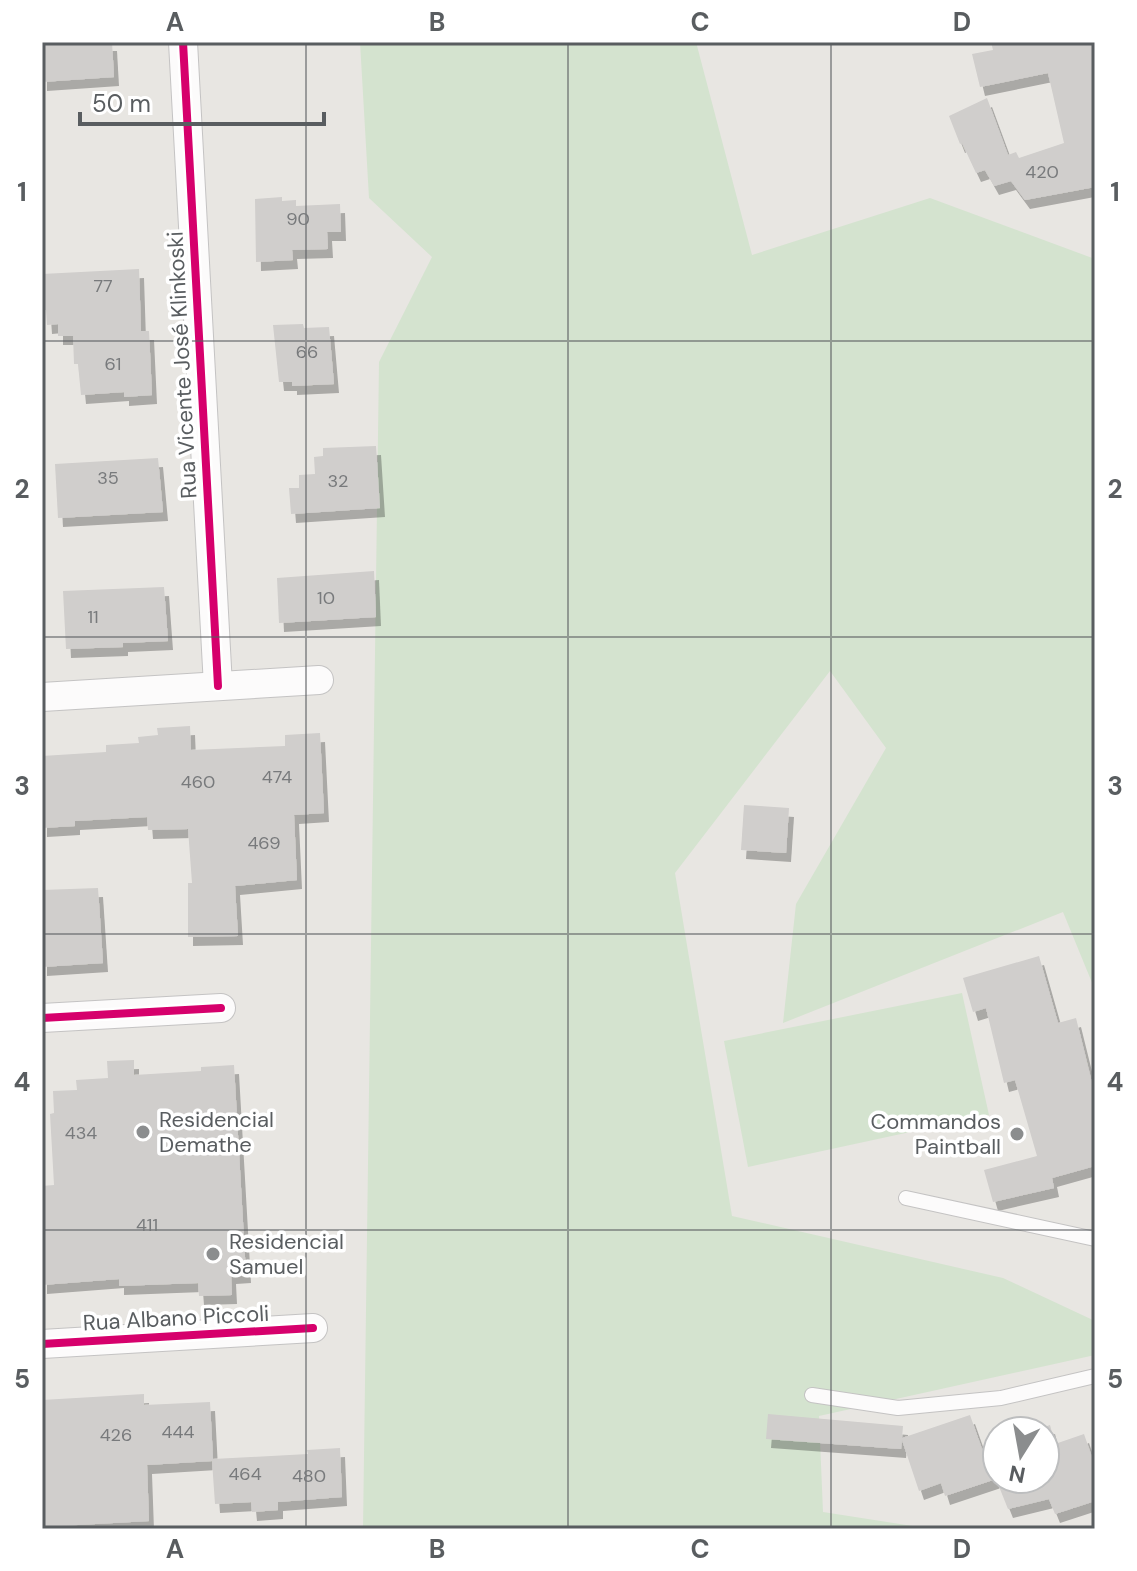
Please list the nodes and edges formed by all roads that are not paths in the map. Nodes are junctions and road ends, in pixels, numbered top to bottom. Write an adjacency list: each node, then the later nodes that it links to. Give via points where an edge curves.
1 (183, 42): 3 (street, Rua Vicente José Klinkoski)
2 (319, 680): 3 (street)
3 (218, 686): 4 (street)
4 (42, 697)
5 (221, 1008): 6 (street)
6 (42, 1018)
7 (906, 1198): 8 (lane)
8 (1095, 1239)
9 (313, 1328): 10 (street, Rua Albano Piccoli)
10 (42, 1344)
11 (1095, 1376): 12 (lane, via 1001,1398 898,1408)
12 (812, 1395)

